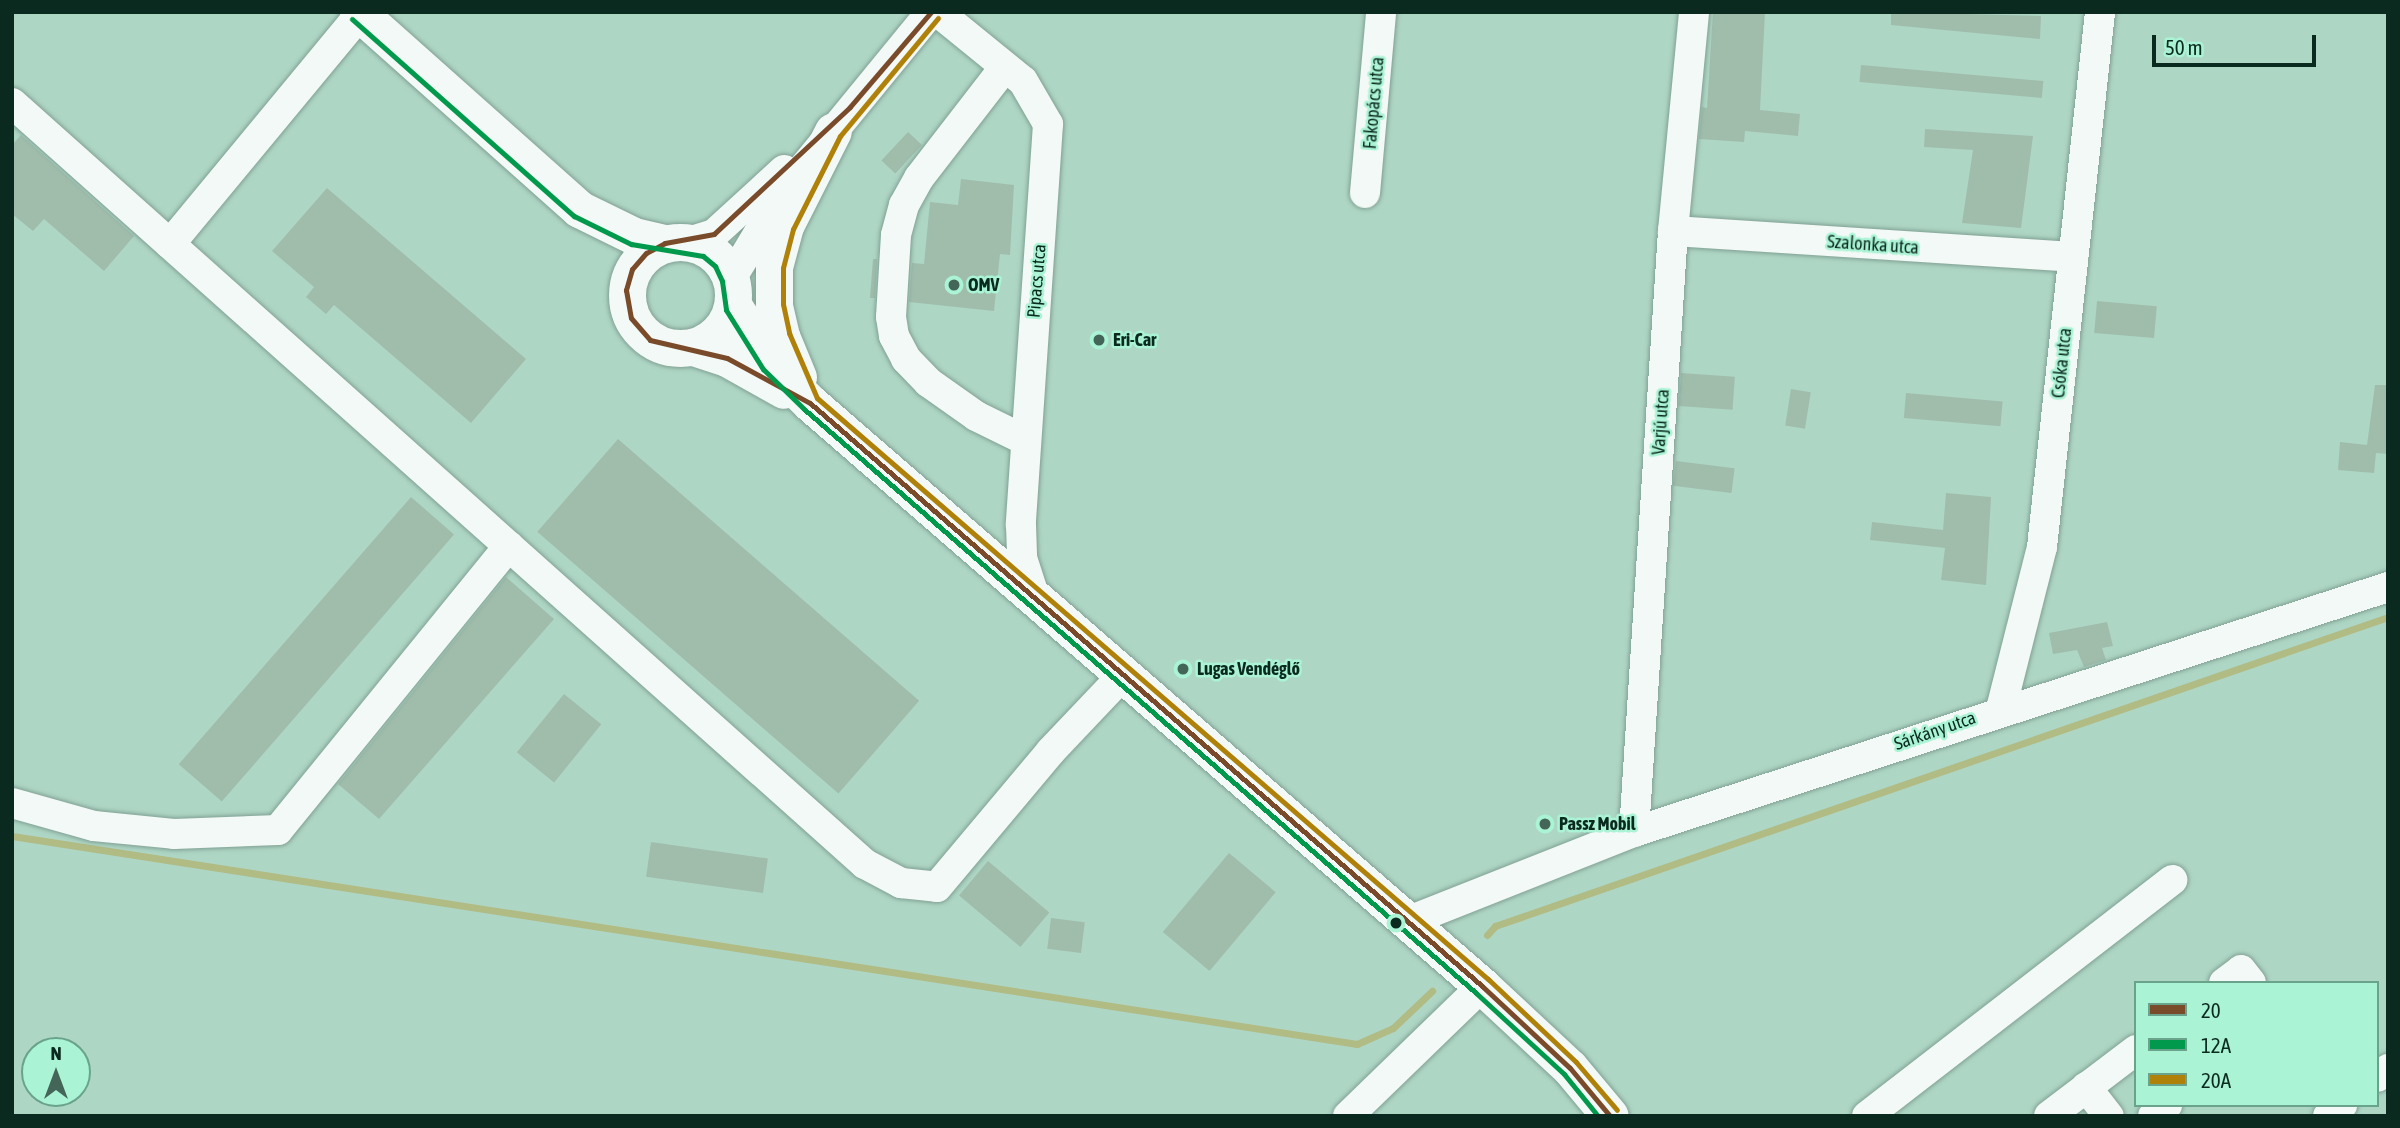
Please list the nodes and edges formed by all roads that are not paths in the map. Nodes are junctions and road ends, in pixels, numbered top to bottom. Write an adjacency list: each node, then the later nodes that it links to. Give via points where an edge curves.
1 (931, 12): 9 (street)
2 (938, 12): 7 (street, Pipacs utca)
3 (1381, 12): 10 (street, Fakopács utca)
4 (1694, 12): 12 (street, Varjú utca)
5 (2100, 12): 15 (street, Csóka utca)
6 (361, 13): 11 (main road); 14 (street)
7 (1004, 68): 20 (street, Pipacs utca, via 1023,81 1048,124); 20 (street, via 919,178 904,205 896,235 891,317 894,336 906,359 928,382 976,416)
8 (12, 103): 14 (street)
9 (841, 119): 13 (street, via 714,234); 17 (street, via 782,194); 19 (main road, via 785,226 774,267 780,336)
10 (1365, 193)
11 (579, 209): 13 (main road, via 634,236); 16 (main road, via 616,264)
12 (1673, 232): 15 (street, Szalonka utca); 27 (street, Varjú utca)
13 (676, 242): 16 (main road, via 639,261); 17 (main road, via 714,254)
14 (170, 244): 21 (street)
15 (2073, 257): 25 (street, Csóka utca, via 2042,547)
16 (626, 290): 18 (main road, via 626,304 639,331 664,346)
17 (732, 292): 18 (main road, via 719,330); 19 (main road, via 770,364)
18 (693, 347): 19 (main road, via 727,358)
19 (810, 403): 23 (main road)
20 (1025, 440): 23 (street, Pipacs utca, via 1022,558)
21 (509, 546): 24 (street, via 864,864 901,883 937,887 1051,751); 26 (street, via 278,830 174,834 93,826)
22 (2388, 586): 25 (street, Sárkány utca)
23 (1034, 594): 24 (main road)
24 (1125, 673): 29 (main road)
25 (2001, 709): 27 (street, Sárkány utca)
26 (12, 803)
27 (1634, 832): 29 (street, Sárkány utca)
28 (2172, 880): 37 (street)
29 (1409, 921): 32 (main road)
30 (2227, 981): 31 (street, via 2241,970)
31 (2249, 981)
32 (1482, 986): 35 (street); 36 (main road, via 1570,1068)
33 (2134, 1051): 34 (street)
34 (2086, 1087): 38 (street); 39 (street)
35 (1348, 1116)
36 (1610, 1116)
37 (1867, 1116)
38 (2049, 1116)
39 (2109, 1116)

